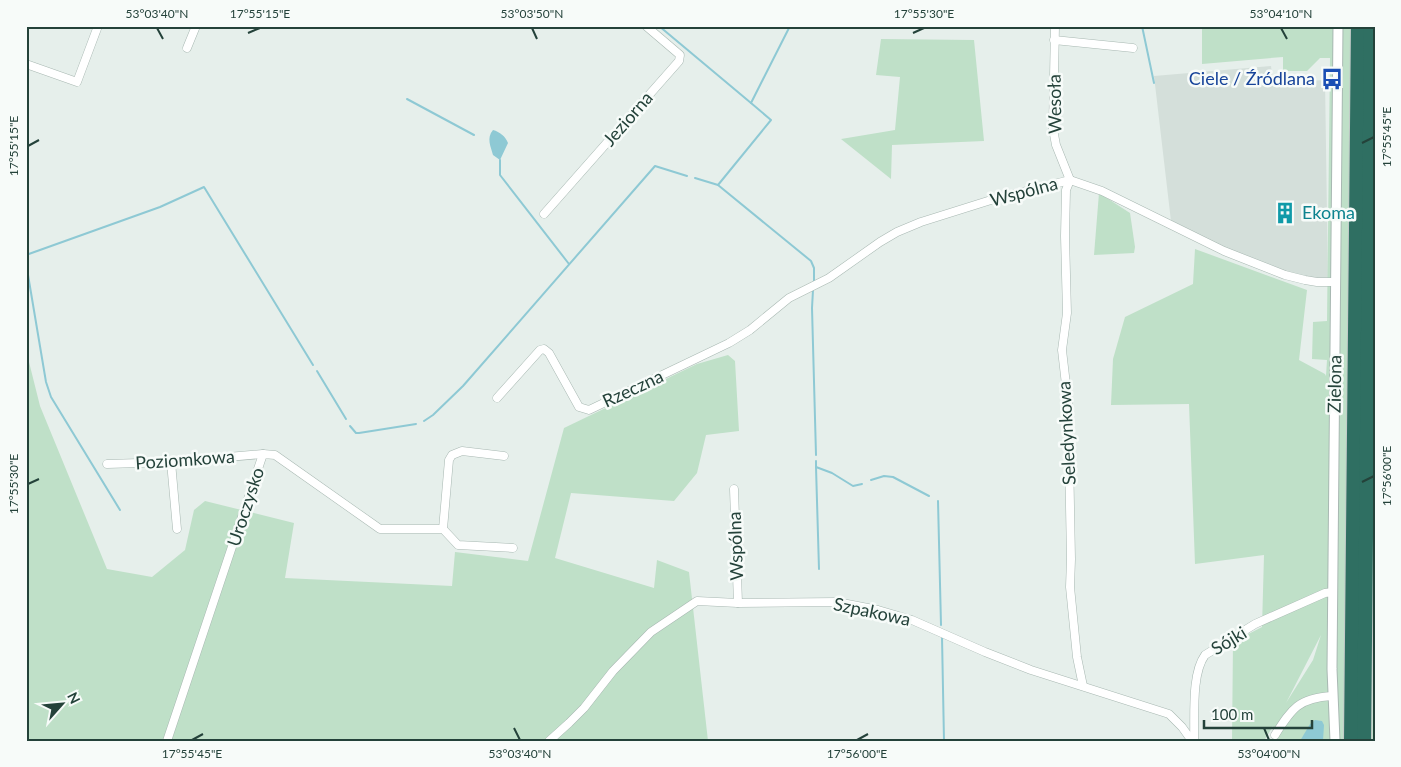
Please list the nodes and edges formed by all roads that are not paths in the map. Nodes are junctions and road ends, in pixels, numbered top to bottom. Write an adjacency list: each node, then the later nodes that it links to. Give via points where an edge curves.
1 (98, 26): 11 (street, via 77,82)
2 (196, 26): 9 (street)
3 (646, 26): 13 (street, Jeziorna, via 680,55 679,60)
4 (1055, 26): 8 (street, Wesoła)
5 (1338, 26): 14 (street, Zielona)
6 (1358, 26): 34 (highway)
7 (1371, 26): 35 (highway)
8 (1054, 40): 10 (street); 12 (street, Wesoła, via 1053,129)
9 (187, 48)
10 (1133, 48)
11 (26, 64)
12 (1070, 180): 14 (street, Wspólna, via 1102,191 1224,251 1284,275); 15 (street, Wspólna, via 975,205 897,232 829,278 789,298); 27 (street, Seledynkowa, via 1066,190 1067,313 1062,350 1068,402 1070,587 1076,657)
13 (544, 214)
14 (1336, 282): 25 (street, Zielona)
15 (729, 343): 16 (street, Rzeczna, via 589,410 579,407 544,349)
16 (497, 398)
17 (263, 454): 19 (street, Poziomkowa); 23 (street, Uroczysko, via 275,455 380,529); 30 (street, Uroczysko)
18 (504, 456): 23 (street, via 462,450 452,455)
19 (171, 462): 20 (street, Poziomkowa); 22 (street)
20 (107, 464)
21 (734, 489): 26 (street, Wspólna)
22 (176, 529)
23 (443, 529): 24 (street, via 458,544)
24 (513, 548)
25 (1333, 592): 28 (street, Zielona); 32 (street, Sójki, via 1256,624 1205,655 1196,676)
26 (738, 603): 27 (street, Szpakowa, via 836,602 878,610 912,620 1031,670); 31 (street, Szpakowa, via 697,601 651,632 613,671 584,708)
27 (1083, 686): 32 (street, Szpakowa, via 1168,714)
28 (1332, 696): 29 (street, via 1301,703); 33 (street, Zielona)
29 (1275, 735)
30 (167, 741)
31 (549, 741)
32 (1193, 741)
33 (1335, 741)
34 (1351, 741)
35 (1364, 741)

